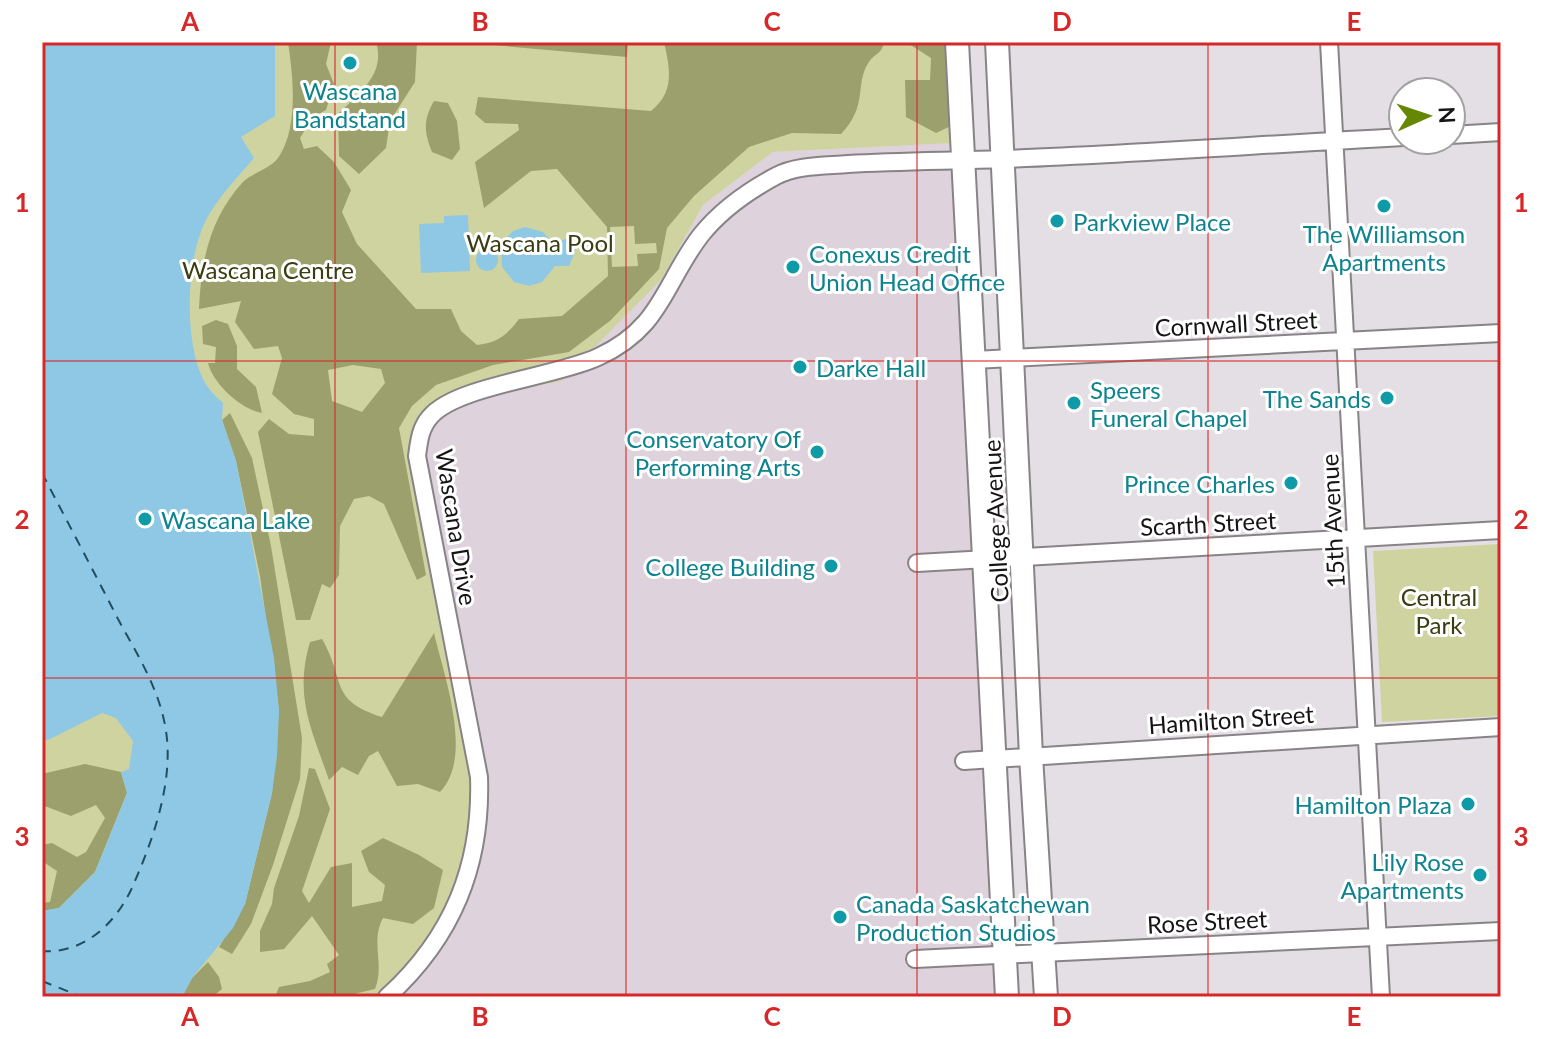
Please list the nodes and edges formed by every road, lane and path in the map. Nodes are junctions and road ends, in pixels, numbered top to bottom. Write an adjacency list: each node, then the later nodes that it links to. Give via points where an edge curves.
1 (957, 42): 8 (main road, College Avenue)
2 (997, 42): 9 (main road, College Avenue)
3 (1329, 42): 7 (street, 15th Avenue)
4 (1501, 132): 5 (street)
5 (1467, 134)
6 (1387, 138): 7 (street, Wascana Drive)
7 (1334, 141): 9 (street, Wascana Drive); 11 (street, 15th Avenue)
8 (962, 158): 9 (street, Wascana Drive); 13 (main road, College Avenue); 29 (street, Wascana Drive, via 779,174 723,210 699,238 658,312 627,340 558,373 460,395 429,417 417,456 479,777 480,813 475,853 446,927)
9 (1001, 159): 12 (main road, College Avenue)
10 (1501, 333): 11 (street, Cornwall Street)
11 (1345, 341): 12 (street, Cornwall Street); 15 (street, 15th Avenue)
12 (1012, 358): 13 (street, Cornwall Street); 16 (main road, College Avenue)
13 (973, 360): 17 (main road, College Avenue)
14 (1501, 530): 15 (street, Scarth Street)
15 (1357, 539): 16 (street, Scarth Street); 20 (street, 15th Avenue)
16 (1023, 558): 17 (street, Scarth Street); 21 (main road, College Avenue)
17 (982, 560): 18 (street, Scarth Street); 22 (main road, College Avenue)
18 (917, 563)
19 (1501, 727): 20 (street, Hamilton Street)
20 (1368, 735): 21 (street, Hamilton Street); 25 (street, 15th Avenue)
21 (1031, 756): 22 (street, Hamilton Street); 26 (main road, College Avenue)
22 (993, 758): 23 (street, Hamilton Street); 27 (main road, College Avenue)
23 (964, 761)
24 (1501, 931): 25 (street, Rose Street)
25 (1378, 937): 26 (street, Rose Street); 32 (street, 15th Avenue)
26 (1045, 953): 27 (street, Rose Street); 31 (main road, College Avenue)
27 (1005, 955): 28 (street, Rose Street); 30 (main road, College Avenue)
28 (915, 959)
29 (387, 997)
30 (1007, 997)
31 (1046, 997)
32 (1381, 997)

